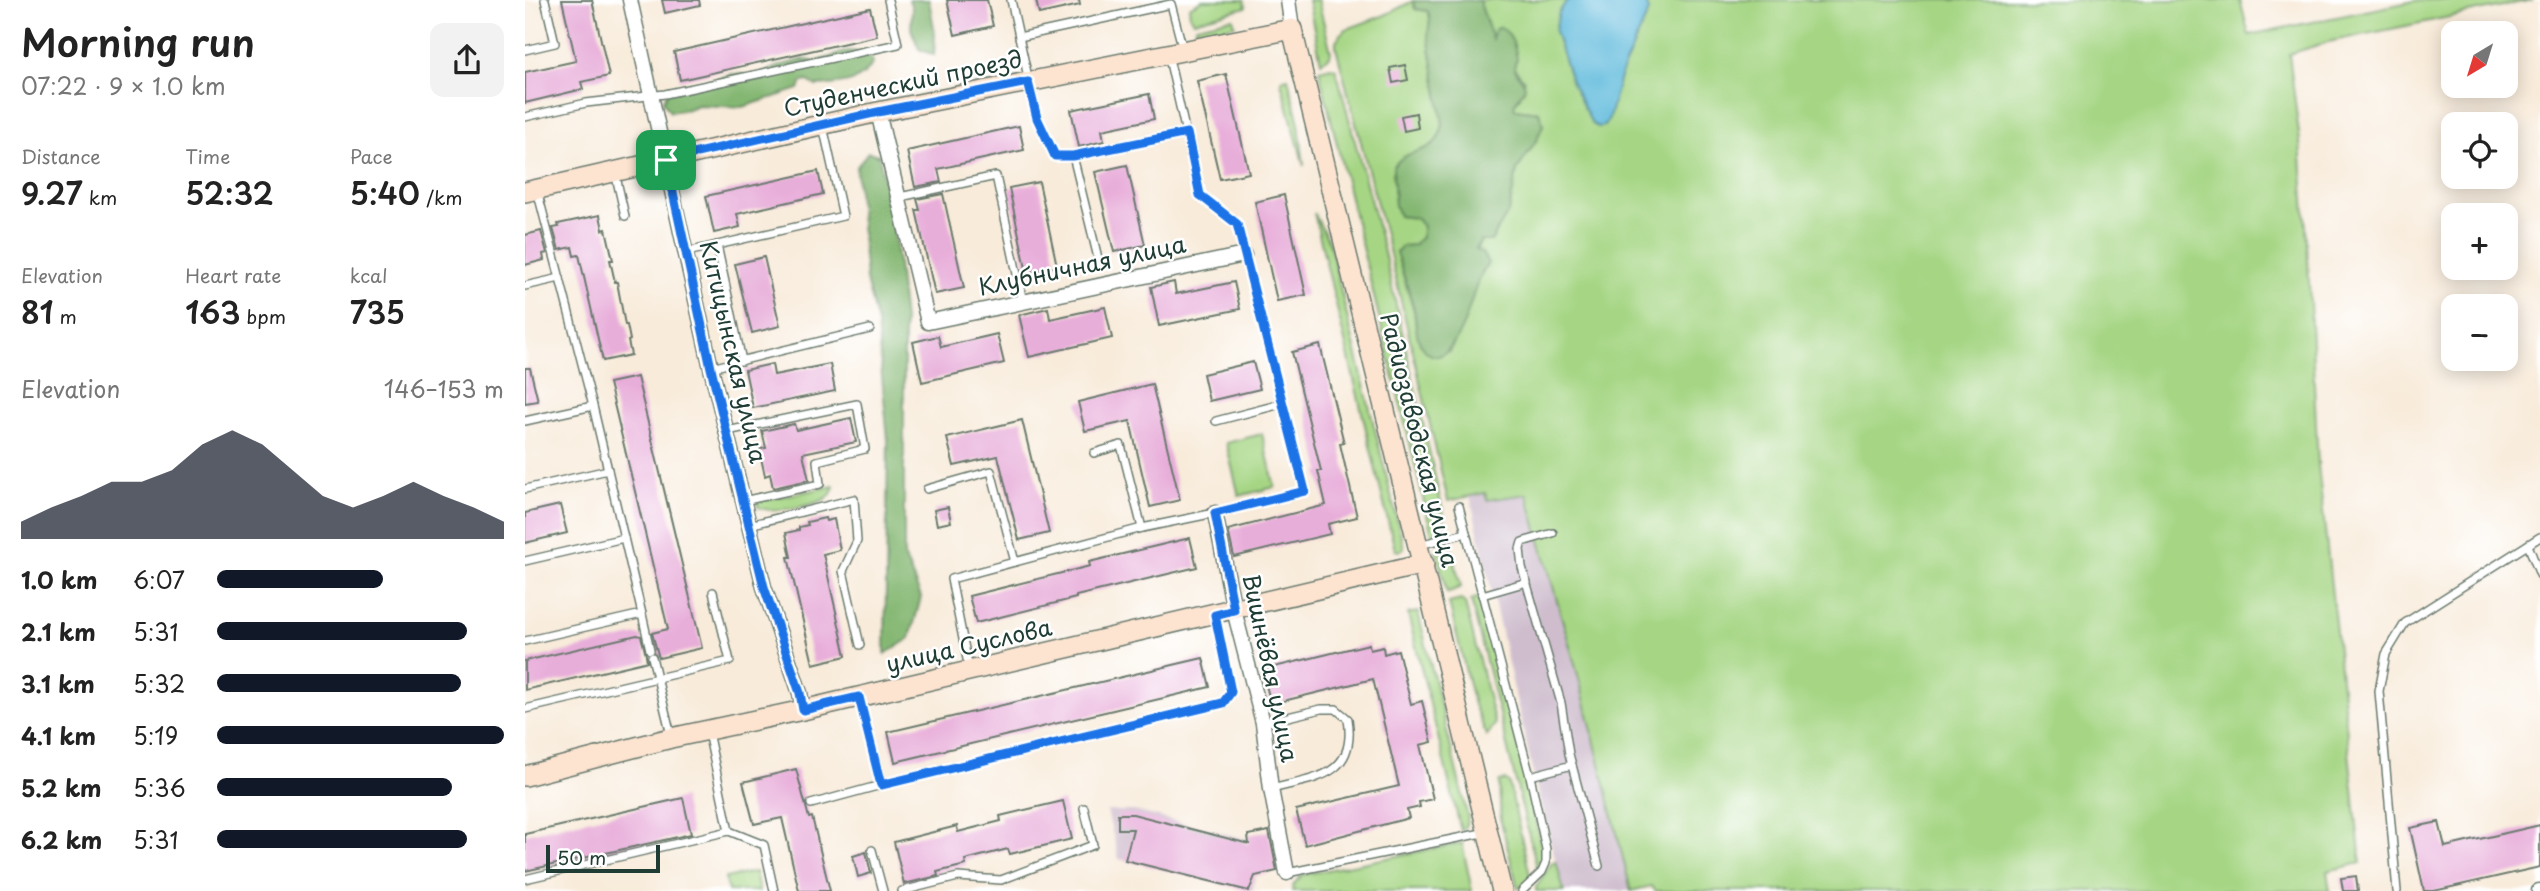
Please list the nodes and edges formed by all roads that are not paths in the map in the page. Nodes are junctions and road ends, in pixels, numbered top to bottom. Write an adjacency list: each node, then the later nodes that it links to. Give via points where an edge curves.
1 (545, 0): 9 (lane, via 555,43)
2 (630, 0): 12 (street, Китицынская улица)
3 (888, 0): 12 (lane, via 898,44)
4 (1011, 0): 8 (lane)
5 (1287, 0): 7 (street, Радиозаводская улица)
6 (1175, 2): 8 (lane); 10 (lane)
7 (1292, 29): 10 (street, Студенческий проезд); 51 (street, Радиозаводская улица)
8 (1019, 37): 11 (lane)
9 (525, 50)
10 (1175, 52): 11 (street, Студенческий проезд); 16 (lane)
11 (1028, 82): 13 (street, Студенческий проезд); 17 (lane, via 1037,118 1055,156)
12 (651, 96): 14 (lane, via 586,103); 18 (street, Китицынская улица)
13 (878, 112): 15 (street, Студенческий проезд); 21 (street)
14 (525, 117)
15 (823, 125): 18 (street, Студенческий проезд); 23 (lane, via 843,216)
16 (1187, 133): 17 (lane); 25 (lane, via 1200,195 1237,224)
17 (1073, 156): 26 (lane)
18 (666, 160): 19 (street, Студенческий проезд); 24 (street, Китицынская улица)
19 (614, 172): 20 (street, Студенческий проезд); 22 (lane)
20 (531, 190): 27 (lane)
21 (900, 197): 29 (street, Клубничная улица, via 928,322); 29 (lane, via 996,176)
22 (625, 216)
23 (717, 245): 24 (lane); 31 (lane)
24 (687, 252): 32 (street, Китицынская улица)
25 (1244, 254): 29 (street, Клубничная улица); 33 (lane)
26 (1098, 258)
27 (560, 278): 28 (lane); 34 (lane)
28 (525, 286)
29 (1023, 303)
30 (870, 329): 31 (lane)
31 (742, 361): 32 (lane)
32 (711, 368): 37 (street, Китицынская улица)
33 (1281, 404): 36 (lane); 44 (lane, via 1305,491)
34 (593, 407): 35 (lane); 39 (lane)
35 (525, 421)
36 (1216, 421)
37 (727, 431): 42 (street, Китицынская улица); 42 (lane, via 857,404 865,449 817,461 820,484)
38 (1094, 453): 46 (lane, via 1121,445)
39 (608, 470): 40 (lane); 50 (lane)
40 (525, 489)
41 (927, 489): 54 (lane, via 991,471)
42 (743, 501): 45 (street, Китицынская улица)
43 (1459, 506): 47 (lane)
44 (1215, 513): 46 (lane); 60 (street, Вишнёвая улица)
45 (749, 525): 63 (lane, via 854,499 857,541 843,571); 68 (street, Китицынская улица)
46 (1142, 528): 54 (lane)
47 (1466, 533): 51 (lane); 59 (lane)
48 (1553, 533): 57 (lane, via 1522,542)
49 (2540, 537): 52 (lane)
50 (624, 538): 53 (lane); 61 (lane)
51 (1419, 545): 55 (street, Радиозаводская улица)
52 (2528, 545): 56 (lane); 90 (lane, via 2405,623 2386,654 2379,691)
53 (525, 561)
54 (1015, 562): 64 (lane, via 951,579)
55 (1424, 564): 60 (street, улица Суслова); 80 (street, Радиозаводская улица)
56 (2540, 575)
57 (1527, 582): 59 (lane); 72 (lane)
58 (713, 592): 65 (lane, via 730,662)
59 (1482, 595): 74 (lane)
60 (1225, 612): 64 (street, улица Суслова); 69 (street, Вишнёвая улица); 75 (lane, via 1231,692 1223,703)
61 (642, 614): 62 (lane); 65 (lane)
62 (525, 641)
63 (860, 645)
64 (969, 670): 66 (street, улица Суслова)
65 (657, 678): 67 (lane); 71 (lane)
66 (859, 697): 68 (street, улица Суслова); 75 (lane)
67 (525, 709)
68 (803, 710): 70 (street, улица Суслова)
69 (1263, 723): 76 (street, Вишнёвая улица); 76 (lane, via 1336,709 1348,719 1350,733 1344,758 1326,775)
70 (708, 731): 71 (street, улица Суслова); 79 (lane)
71 (671, 738): 73 (street, улица Суслова)
72 (1572, 765): 74 (lane); 82 (lane)
73 (525, 776)
74 (1531, 776): 89 (lane, via 1546,863)
75 (881, 785): 77 (lane)
76 (1271, 789): 83 (street, Вишнёвая улица)
77 (811, 804)
78 (1084, 808): 87 (lane, via 1093,845 1001,880 958,877)
79 (729, 831): 84 (lane); 85 (lane, via 764,845)
80 (1487, 832): 83 (lane); 88 (street, Радиозаводская улица)
81 (872, 850): 86 (lane)
82 (1599, 866)
83 (1286, 873)
84 (525, 879)
85 (774, 891)
86 (883, 891)
87 (902, 891)
88 (1502, 891)
89 (1523, 891)
90 (2397, 891)

